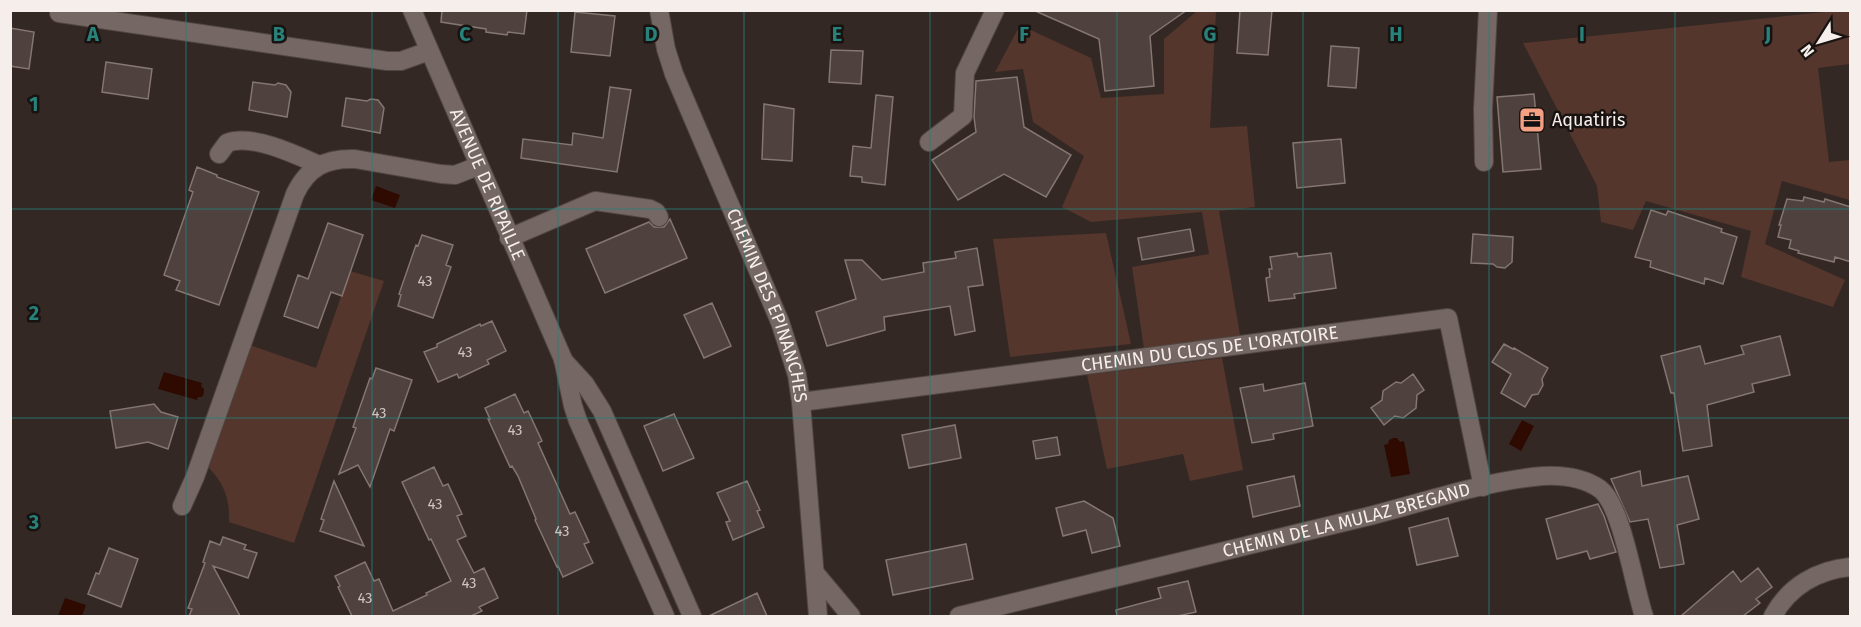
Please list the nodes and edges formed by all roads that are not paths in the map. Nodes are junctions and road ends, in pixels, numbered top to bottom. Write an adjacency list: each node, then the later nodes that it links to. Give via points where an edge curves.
1 (412, 10): 6 (street, AVENUE DE RIPAILLE)
2 (659, 10): 15 (street, CHEMIN DES EPINANCHES, via 666,49 681,94 776,312 797,375)
3 (995, 10): 7 (street, via 965,73 963,117)
4 (1488, 10): 9 (street, via 1482,109)
5 (59, 13): 6 (street, via 387,61 401,61)
6 (429, 51): 11 (street, AVENUE DE RIPAILLE)
7 (929, 142)
8 (219, 154): 10 (street, via 227,143 240,140 282,148)
9 (1484, 162)
10 (319, 165): 11 (street, via 355,159 454,175); 17 (street, via 308,173 295,194)
11 (478, 166): 13 (street, AVENUE DE RIPAILLE)
12 (659, 218): 13 (street, via 650,209 595,201)
13 (509, 238): 14 (street, AVENUE DE RIPAILLE)
14 (563, 359): 18 (street, AVENUE DE RIPAILLE, via 602,411); 20 (street, AVENUE DE RIPAILLE, via 578,421)
15 (801, 402): 16 (street, CHEMIN DU CLOS DE L'ORATOIRE, via 1448,318); 21 (street, CHEMIN DES EPINANCHES)
16 (1483, 487): 26 (street, CHEMIN DE LA MULAZ BREGAND); 27 (street, CHEMIN DE LA MULAZ BREGAND, via 1560,476 1576,478 1601,490 1614,508)
17 (182, 506)
18 (667, 558): 20 (street); 23 (street, AVENUE DE RIPAILLE)
19 (1851, 567): 28 (street, via 1819,573 1802,583)
20 (645, 571): 22 (street, AVENUE DE RIPAILLE)
21 (815, 573): 24 (street, CHEMIN DES EPINANCHES); 25 (street)
22 (665, 616)
23 (692, 616)
24 (818, 616)
25 (851, 616)
26 (959, 616)
27 (1644, 616)
28 (1773, 616)

